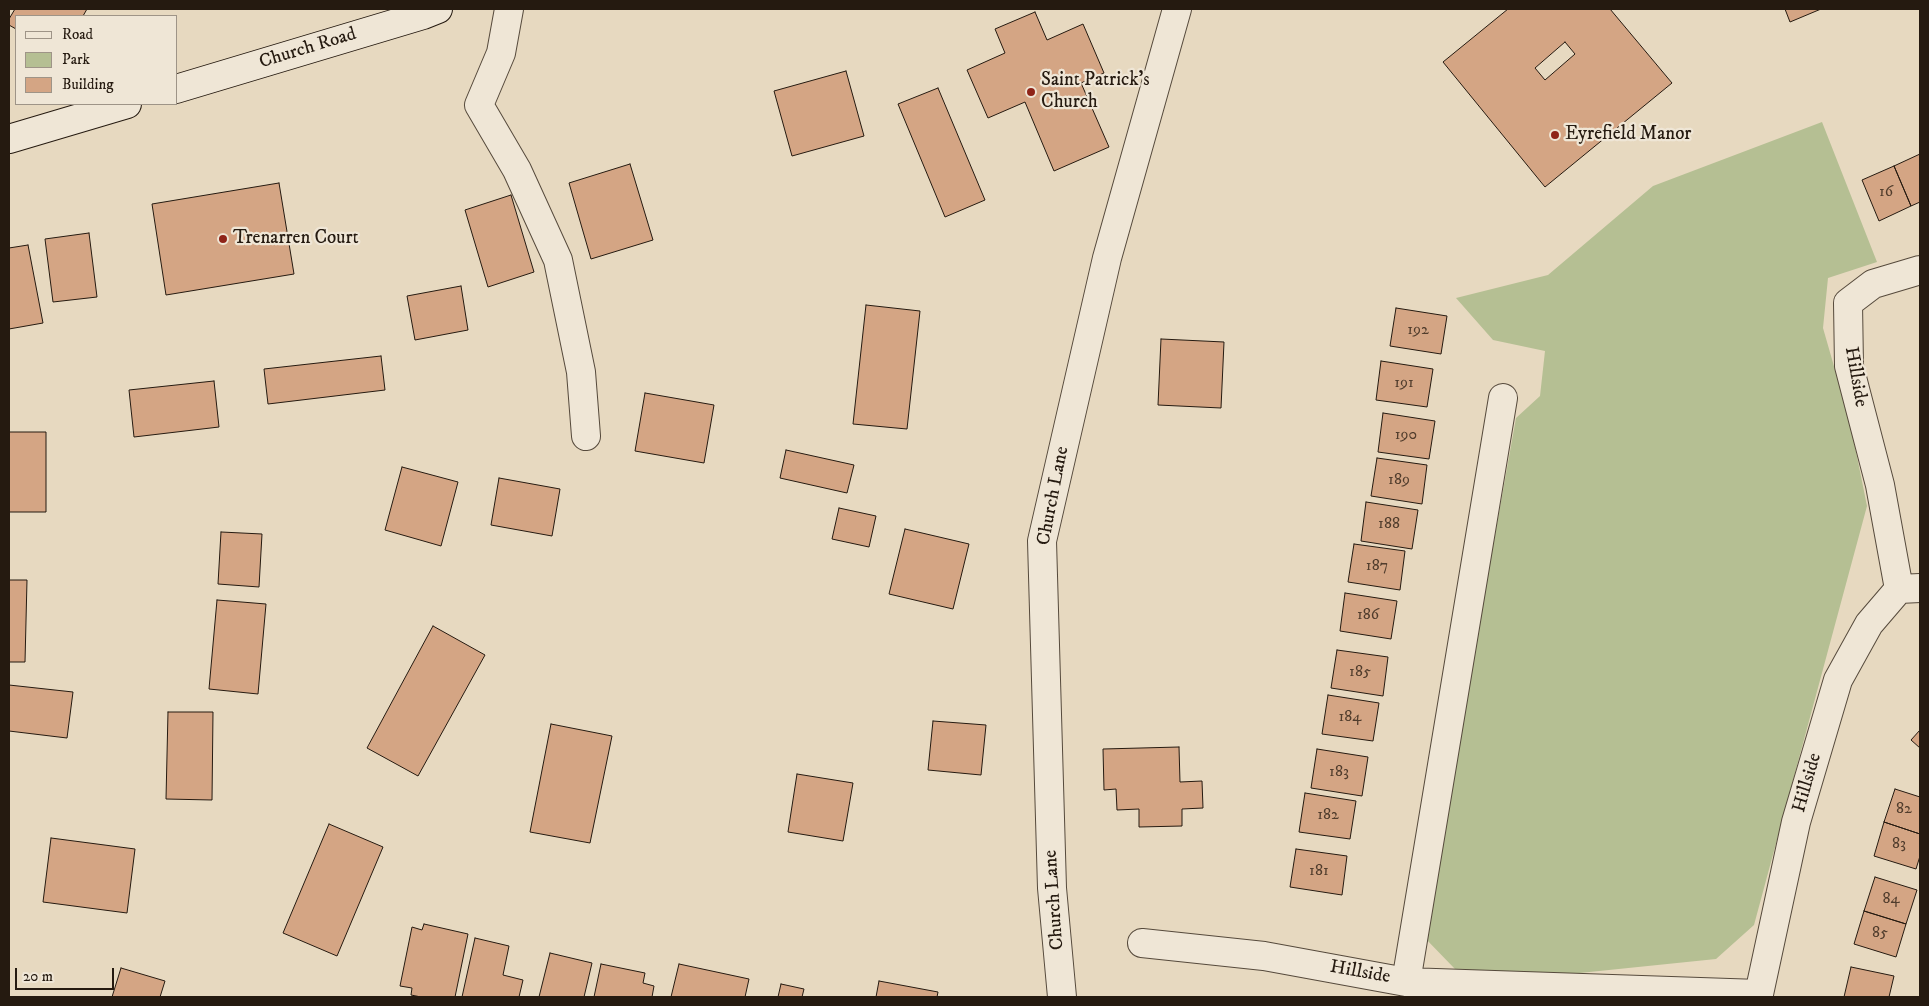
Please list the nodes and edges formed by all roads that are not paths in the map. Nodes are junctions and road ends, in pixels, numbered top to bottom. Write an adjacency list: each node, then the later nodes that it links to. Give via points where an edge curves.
1 (438, 9): 4 (street, Church Road)
2 (509, 9): 9 (street, via 501,53 479,105 517,170 558,260 581,372)
3 (1177, 9): 14 (street, Church Lane, via 1107,258 1042,542 1052,888)
4 (178, 88)
5 (124, 105): 6 (street)
6 (9, 139)
7 (1920, 270): 10 (street, Hillside, via 1873,284 1848,303 1850,366)
8 (1503, 398): 12 (street)
9 (586, 436)
10 (1910, 588): 13 (street, Hillside, via 1869,624 1838,680 1796,822)
11 (1142, 943): 12 (street, Hillside, via 1264,956)
12 (1406, 982): 13 (street, Hillside)
13 (1760, 996)
14 (1062, 997)

